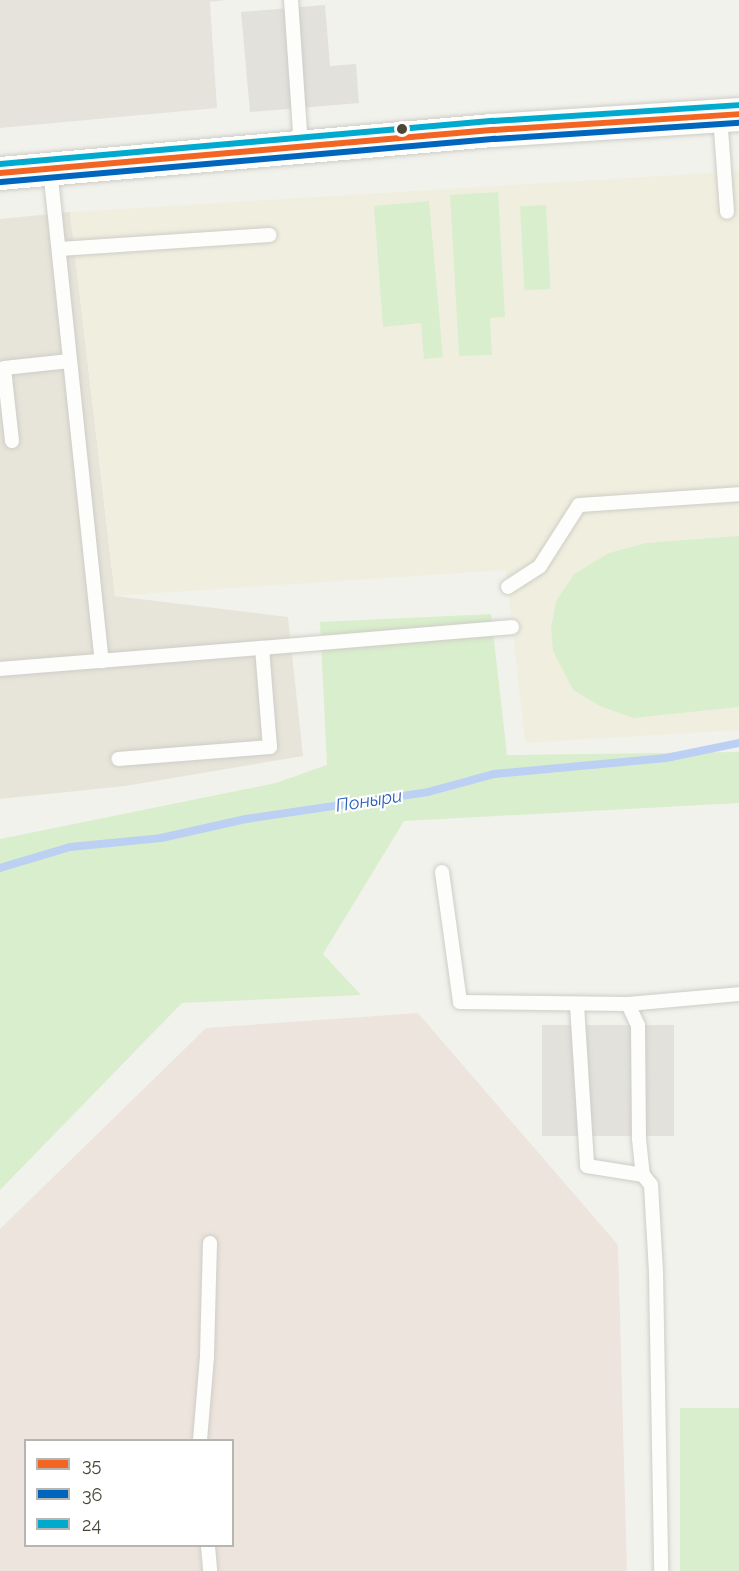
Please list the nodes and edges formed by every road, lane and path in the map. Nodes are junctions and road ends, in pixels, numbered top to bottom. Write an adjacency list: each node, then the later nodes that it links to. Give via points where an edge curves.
1 (291, 0): 3 (lane)
2 (729, 115): 3 (street); 6 (lane)
3 (301, 147): 4 (street)
4 (50, 169): 5 (street); 8 (lane)
5 (0, 173)
6 (728, 212)
7 (270, 235): 8 (lane)
8 (58, 249): 9 (lane)
9 (70, 361): 10 (lane, via 4,368); 15 (lane)
10 (12, 441)
11 (739, 494): 12 (lane, via 579,505 540,566)
12 (508, 587)
13 (512, 627): 14 (lane)
14 (262, 648): 15 (lane); 17 (lane, via 270,747)
15 (102, 661): 16 (lane)
16 (0, 669)
17 (118, 759)
18 (442, 872): 21 (lane, via 460,1002)
19 (739, 994): 20 (lane)
20 (628, 1004): 21 (lane); 22 (lane, via 638,1025)
21 (577, 1005): 22 (lane, via 587,1166)
22 (643, 1174): 27 (lane, via 651,1185 656,1272)
23 (210, 1243): 24 (lane)
24 (200, 1439)
25 (208, 1547): 26 (lane)
26 (210, 1571)
27 (661, 1571)

